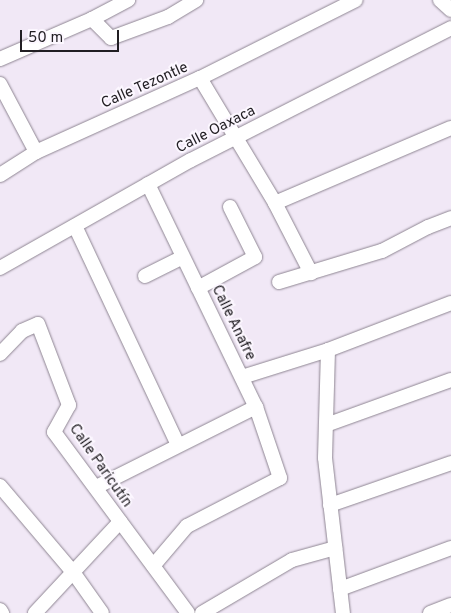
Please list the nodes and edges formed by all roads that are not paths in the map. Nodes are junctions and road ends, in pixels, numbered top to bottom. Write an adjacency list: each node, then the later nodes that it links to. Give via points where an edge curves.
1 (128, 0): 6 (street)
2 (196, 0): 6 (street, via 168,17 111,38)
3 (356, 0): 9 (street)
4 (440, 0): 5 (street)
5 (451, 10)
6 (92, 19): 8 (street)
7 (451, 28): 12 (street, Calle Oaxaca)
8 (0, 60)
9 (200, 78): 12 (street, Calle Tezontle); 13 (street, Calle Tezontle)
10 (0, 84): 13 (street)
11 (451, 128): 16 (street)
12 (237, 138): 15 (street, Calle Oaxaca); 16 (street, Calle Tezontle)
13 (36, 152): 14 (street, Calle Tezontle)
14 (0, 175)
15 (148, 184): 19 (street, Calle Oaxaca); 20 (street, Calle Anafre)
16 (276, 204): 22 (street, Calle Tezontle)
17 (230, 207): 25 (street, via 255,257)
18 (451, 218): 22 (street, via 428,226 382,251)
19 (74, 226): 21 (street, Calle Oaxaca); 33 (street)
20 (183, 257): 23 (street); 25 (street, Calle Anafre)
21 (0, 268)
22 (311, 273): 24 (street)
23 (145, 276)
24 (279, 282)
25 (198, 288): 29 (street, Calle Anafre)
26 (451, 303): 27 (street)
27 (328, 350): 29 (street); 32 (street)
28 (0, 354): 36 (street, Calle Paricutín, via 22,331 38,324 69,405 54,432)
29 (242, 377): 31 (street, Calle Anafre)
30 (451, 380): 32 (street)
31 (256, 407): 33 (street); 41 (street, Calle Anafre, via 280,478 187,526)
32 (326, 425): 37 (street, via 325,458)
33 (178, 445): 36 (street)
34 (451, 463): 37 (street)
35 (0, 486): 42 (street)
36 (96, 487): 38 (street, Calle Paricutín)
37 (330, 505): 39 (street)
38 (120, 522): 41 (street, Calle Paricutín); 42 (street)
39 (335, 548): 43 (street); 50 (street, via 292,560)
40 (451, 548): 43 (street)
41 (153, 566): 49 (street, Calle Paricutín)
42 (73, 572): 47 (street); 48 (street)
43 (340, 589): 51 (street)
44 (451, 605): 52 (street)
45 (0, 610): 46 (street)
46 (2, 613)
47 (35, 613)
48 (102, 613)
49 (188, 613)
50 (202, 613)
51 (343, 613)
52 (430, 613)

